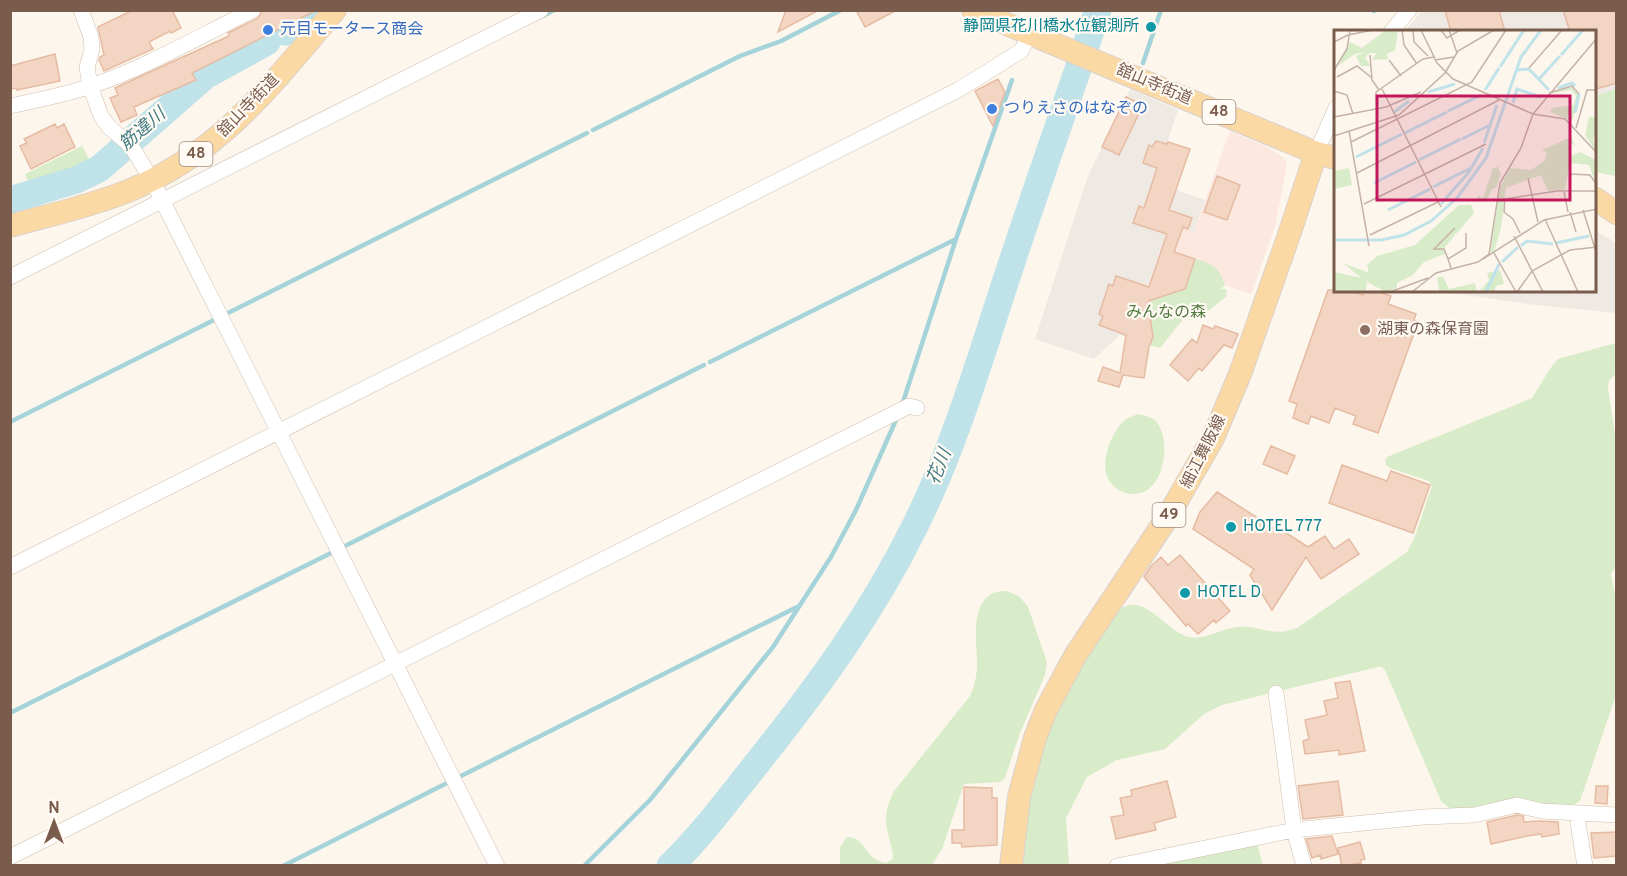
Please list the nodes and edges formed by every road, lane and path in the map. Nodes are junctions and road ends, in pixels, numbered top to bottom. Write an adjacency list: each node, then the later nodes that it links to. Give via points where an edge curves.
1 (81, 10): 9 (street, via 92,43 87,67)
2 (253, 10): 9 (street, via 166,54)
3 (335, 10): 13 (main road, 舘山寺街道 / 48, via 232,126 191,158)
4 (541, 10): 15 (street)
5 (974, 10): 8 (main road, 舘山寺街道 / 48)
6 (1409, 10): 7 (street)
7 (1393, 30)
8 (1037, 36): 12 (main road, 舘山寺街道 / 48); 20 (street, via 1021,51 958,90)
9 (90, 86): 10 (street); 13 (street, via 104,122 129,143)
10 (10, 106)
11 (1334, 117): 12 (street)
12 (1326, 155): 29 (main road, 細江舞阪線 / 49, via 1290,232 1213,438 1179,498 1075,656 1047,710 1019,797)
13 (152, 180): 15 (street); 17 (main road, 舘山寺街道 / 48, via 108,198)
14 (1597, 200): 16 (main road)
15 (162, 201): 18 (street); 20 (street)
16 (1617, 213)
17 (10, 226)
18 (10, 277)
19 (917, 408): 22 (street, via 909,406)
20 (279, 432): 21 (street); 22 (street)
21 (10, 567)
22 (396, 664): 27 (street); 28 (street)
23 (1276, 693): 26 (street)
24 (1579, 813): 25 (street); 26 (street, via 1517,805 1474,815); 32 (street)
25 (1617, 815)
26 (1294, 830): 30 (street); 31 (street)
27 (10, 857)
28 (497, 866)
29 (1011, 866)
30 (1117, 866)
31 (1304, 866)
32 (1585, 866)

